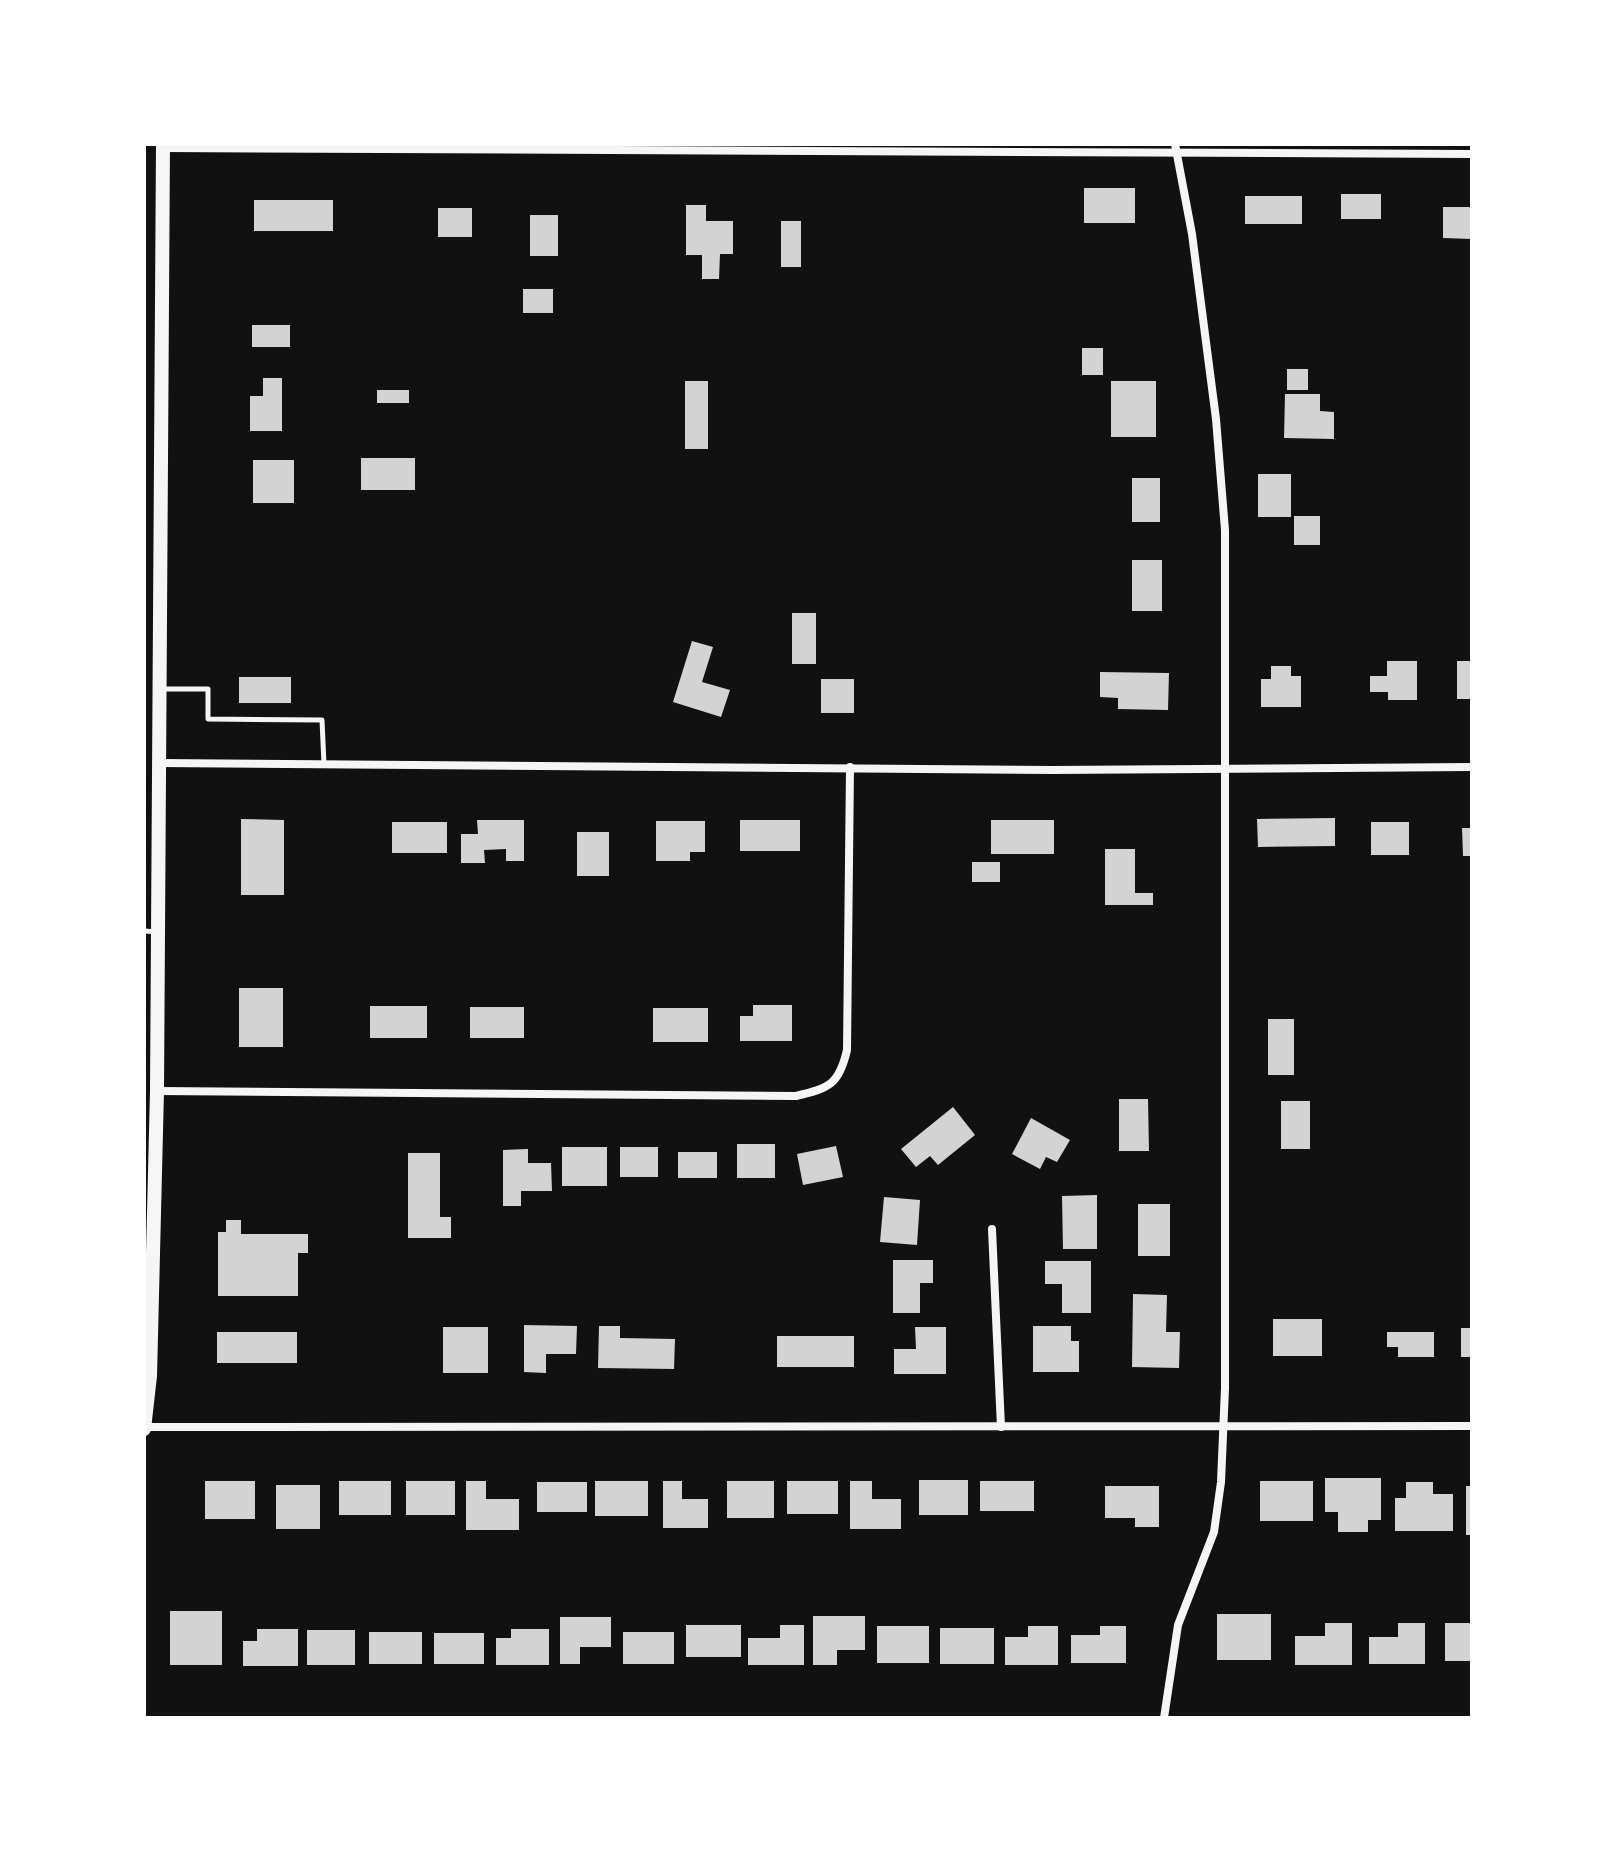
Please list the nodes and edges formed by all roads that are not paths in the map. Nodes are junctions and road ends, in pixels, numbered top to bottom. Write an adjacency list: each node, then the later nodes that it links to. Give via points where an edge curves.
1 (163, 146): 2 (street); 4 (main road)
2 (1176, 149): 3 (street); 8 (street, via 1216,419 1225,530)
3 (1472, 154)
4 (161, 689): 5 (main road); 6 (lane, via 208,689 208,719 322,720)
5 (160, 763): 6 (street); 10 (main road)
6 (324, 764): 7 (street)
7 (850, 767): 8 (street); 11 (street, via 847,1050 841,1075 823,1090 796,1096)
8 (1223, 767): 9 (street); 13 (street)
9 (1472, 767)
10 (151, 932): 11 (main road)
11 (157, 1091): 16 (main road)
12 (992, 1229): 15 (street)
13 (1223, 1426): 14 (street); 15 (street); 17 (street, via 1214,1532 1178,1625)
14 (1472, 1426)
15 (1001, 1427): 16 (street)
16 (144, 1428)
17 (1164, 1718)

